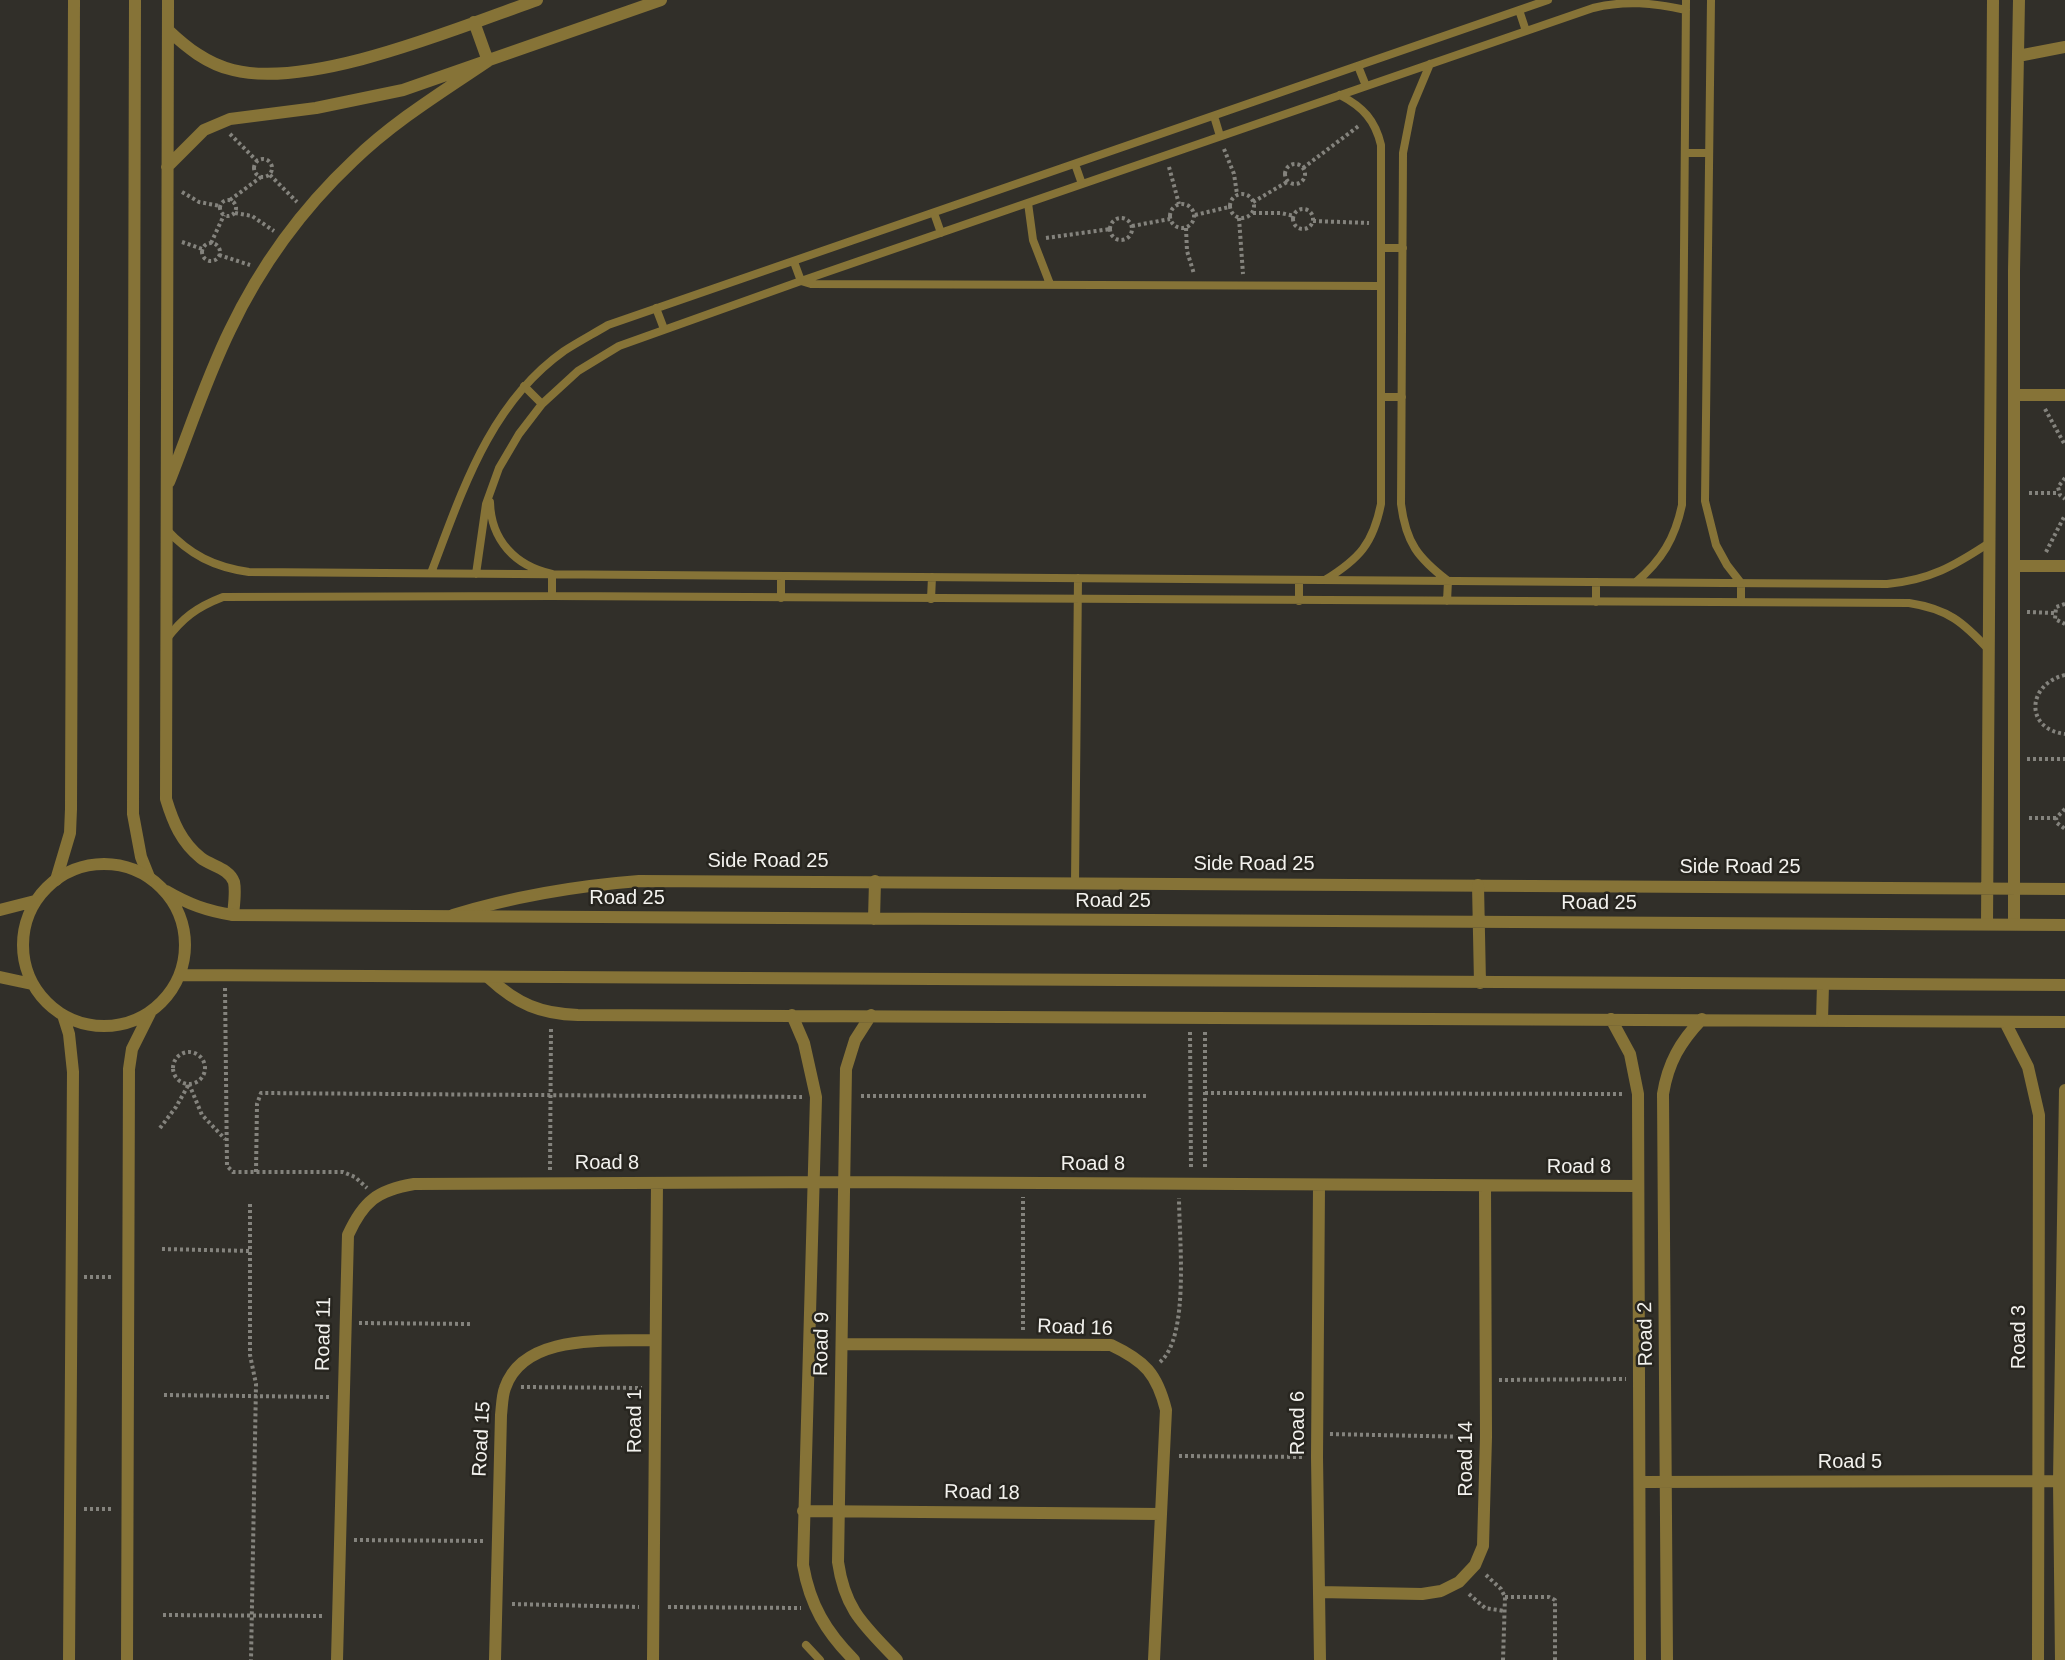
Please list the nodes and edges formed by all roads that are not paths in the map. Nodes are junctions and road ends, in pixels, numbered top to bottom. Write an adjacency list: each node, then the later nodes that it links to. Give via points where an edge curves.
1 (74, 0): 77 (street, via 72,809 70,833)
2 (135, 0): 76 (street, via 133,814)
3 (168, 0): 13 (street)
4 (537, 0): 12 (street)
5 (661, 0): 17 (street)
6 (1548, 0): 11 (lane)
7 (1711, 0): 25 (lane)
8 (1993, 0): 35 (street)
9 (2019, 0): 16 (street)
10 (1686, 5): 14 (lane, via 1615,2); 24 (lane)
11 (1519, 10): 14 (lane); 19 (lane)
12 (474, 22): 13 (street, via 364,58 258,74 232,70 207,60); 17 (street)
13 (168, 30): 27 (street)
14 (1526, 31): 18 (lane)
15 (2065, 47): 16 (street)
16 (2018, 56): 36 (street)
17 (488, 61): 27 (street, via 374,97 242,116 219,123 191,141); 49 (street, via 389,131 353,161 306,210 263,269 230,330)
18 (1430, 64): 20 (lane); 33 (lane, via 1412,107 1403,153)
19 (1358, 66): 20 (lane); 22 (lane)
20 (1366, 86): 21 (lane)
21 (1340, 95): 23 (lane); 32 (lane, via 1371,118 1382,145)
22 (1214, 116): 23 (lane); 26 (lane)
23 (1220, 136): 28 (lane)
24 (1685, 153): 25 (lane); 64 (lane, via 1682,505 1668,549)
25 (1709, 153): 65 (lane, via 1705,501 1716,545)
26 (1075, 164): 28 (lane); 30 (lane)
27 (167, 167): 49 (street)
28 (1082, 184): 29 (lane)
29 (1028, 203): 31 (lane); 38 (lane, via 1033,240)
30 (934, 213): 31 (lane); 34 (lane)
31 (941, 233): 37 (lane)
32 (1382, 248): 33 (lane); 39 (lane)
33 (1403, 248): 46 (lane)
34 (794, 262): 37 (lane); 40 (lane)
35 (1991, 271): 36 (street); 51 (street)
36 (2014, 271): 43 (street)
37 (801, 281): 38 (lane); 41 (lane)
38 (1050, 284): 39 (lane)
39 (1382, 286): 45 (lane)
40 (656, 308): 41 (lane); 42 (lane, via 599,331 563,352)
41 (664, 329): 47 (lane, via 619,346 578,371)
42 (524, 386): 47 (lane); 54 (lane, via 492,429 468,477)
43 (2014, 395): 44 (street); 52 (street)
44 (2065, 395)
45 (1382, 398): 46 (lane); 61 (lane, via 1382,504 1376,528 1364,550 1347,567)
46 (1402, 398): 62 (lane, via 1404,527 1413,548)
47 (542, 404): 48 (lane, via 519,434)
48 (493, 486): 55 (lane, via 486,504); 56 (lane, via 490,514 500,540 517,560)
49 (166, 489): 50 (street)
50 (166, 529): 54 (lane, via 195,556 230,569); 74 (street)
51 (1989, 543): 65 (lane, via 1936,575 1912,582); 75 (street)
52 (2014, 566): 53 (street); 82 (street)
53 (2065, 566)
54 (431, 573): 55 (lane)
55 (476, 574): 56 (lane)
56 (552, 574): 57 (lane); 66 (lane)
57 (781, 576): 58 (lane); 67 (lane)
58 (932, 577): 59 (lane); 68 (lane)
59 (1078, 578): 60 (lane); 69 (lane)
60 (1299, 580): 61 (lane); 70 (lane)
61 (1325, 580): 62 (lane)
62 (1448, 581): 63 (lane); 71 (lane)
63 (1596, 582): 64 (lane); 72 (lane)
64 (1636, 582): 65 (lane)
65 (1741, 584): 73 (lane)
66 (552, 596): 67 (lane); 74 (lane, via 223,597 193,611)
67 (781, 598): 68 (lane)
68 (932, 598): 69 (lane)
69 (1078, 599): 70 (lane); 79 (lane)
70 (1299, 600): 71 (lane)
71 (1447, 601): 72 (lane)
72 (1596, 602): 73 (lane)
73 (1741, 602): 75 (lane, via 1909,603 1932,607 1953,616)
74 (166, 641): 87 (street, via 166,799 185,843 202,860 230,875 234,882)
75 (1989, 650): 81 (street)
76 (149, 877): 77 (street, via 127,866 102,864 77,868); 84 (street)
77 (56, 880): 85 (street)
78 (875, 881): 79 (street, Side Road 25); 88 (street, Side Road 25, via 639,880 510,898); 89 (street)
79 (1075, 882): 80 (street, Side Road 25)
80 (1479, 885): 81 (street, Side Road 25); 90 (street)
81 (1987, 888): 82 (street, Side Road 25); 91 (street)
82 (2014, 889): 83 (street, Side Road 25); 92 (street)
83 (2065, 889)
84 (166, 891): 87 (street, Road 25, via 186,903); 94 (street, via 181,916 186,946)
85 (35, 901): 86 (street); 98 (street, via 24,929 23,957)
86 (0, 910)
87 (233, 915): 88 (street, Road 25)
88 (447, 916): 89 (street, Road 25)
89 (874, 919): 90 (street, Road 25)
90 (1479, 922): 91 (street, Road 25); 97 (street)
91 (1987, 924): 92 (street, Road 25)
92 (2014, 924): 93 (street, Road 25)
93 (2065, 925)
94 (180, 975): 96 (street); 101 (street, via 168,996)
95 (0, 977): 98 (street)
96 (489, 978): 97 (street); 102 (street, via 507,996 551,1014)
97 (1480, 983): 99 (street)
98 (32, 984): 104 (street)
99 (1823, 985): 100 (street); 107 (street)
100 (2065, 986)
101 (150, 1012): 104 (street, via 130,1022 107,1026 84,1024); 132 (street, via 132,1049 129,1069)
102 (792, 1015): 103 (street); 111 (street, Road 9, via 804,1043 816,1097)
103 (871, 1015): 105 (street); 112 (street, Road 9, via 855,1040 846,1069)
104 (63, 1016): 131 (street, via 73,1071)
105 (1611, 1019): 106 (street); 118 (street, Road 2, via 1630,1054 1638,1094)
106 (1702, 1019): 107 (street); 124 (street, Road 2, via 1674,1053 1662,1094)
107 (1822, 1020): 108 (street)
108 (2005, 1022): 109 (street); 121 (street, Road 3, via 2028,1067 2038,1115)
109 (2065, 1022)
110 (2065, 1090): 115 (street, Road 3)
111 (815, 1182): 112 (street, Road 8); 114 (street, Road 8); 125 (street, Road 9)
112 (845, 1182): 116 (street, Road 8); 120 (street, Road 9)
113 (550, 1183): 114 (street, Road 8); 133 (street, Road 11, via 414,1184 392,1188 373,1198 357,1214 348,1235 344,1323)
114 (657, 1183): 119 (street, Road 1)
115 (2064, 1184): 122 (street, Road 3)
116 (1319, 1186): 117 (street, Road 8); 128 (street, Road 6)
117 (1485, 1186): 118 (street, Road 8); 128 (street, Road 14, via 1483,1546 1475,1565 1459,1582 1441,1591)
118 (1637, 1186): 123 (street, Road 2)
119 (655, 1340): 134 (street, Road 15, via 565,1344 540,1350 519,1365 505,1387); 135 (street, Road 1)
120 (842, 1344): 126 (street, Road 9); 127 (street, Road 16, via 1111,1345 1133,1356 1150,1370 1166,1410)
121 (2038, 1481): 122 (street, Road 5); 124 (street, Road 5); 142 (street, Road 3)
122 (2059, 1481): 143 (street, Road 3)
123 (1641, 1482): 124 (street, Road 5); 140 (street, Road 2)
124 (1667, 1482): 141 (street, Road 2)
125 (803, 1511): 126 (street, Road 18); 136 (street, Road 9, via 803,1565 814,1608 829,1635)
126 (838, 1511): 127 (street, Road 18); 137 (street, Road 9, via 842,1589 857,1616)
127 (1161, 1514): 138 (street, Road 16)
128 (1319, 1592): 139 (street, Road 6)
129 (806, 1645): 130 (lane)
130 (817, 1659)
131 (69, 1660)
132 (128, 1660)
133 (337, 1660)
134 (495, 1660)
135 (653, 1660)
136 (854, 1660)
137 (897, 1660)
138 (1154, 1660)
139 (1320, 1660)
140 (1640, 1660)
141 (1667, 1660)
142 (2038, 1660)
143 (2061, 1660)

